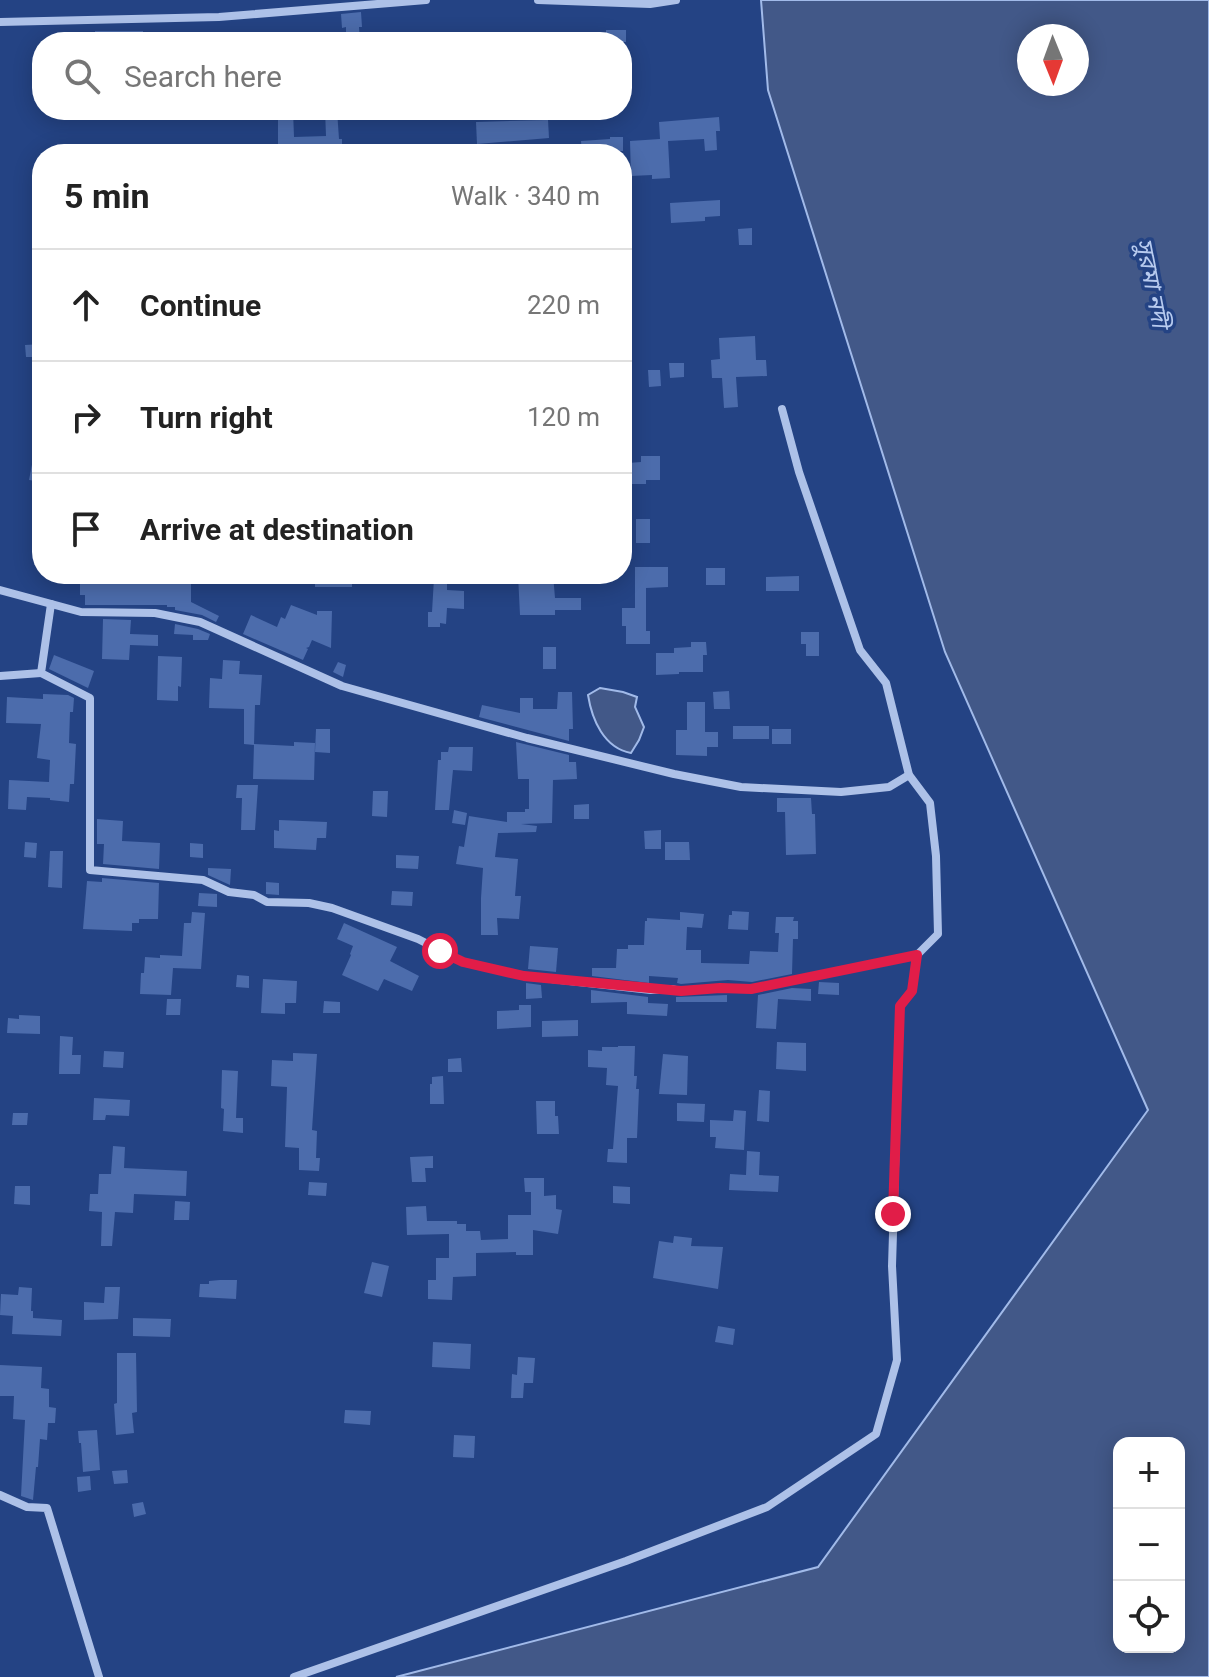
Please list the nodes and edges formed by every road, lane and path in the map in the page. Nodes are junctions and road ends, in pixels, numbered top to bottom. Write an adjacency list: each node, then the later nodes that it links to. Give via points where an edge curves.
1 (426, 0): 4 (street, via 219,17)
2 (538, 0): 3 (street)
3 (676, 0)
4 (0, 22)
5 (782, 409): 10 (street, via 860,650 886,683)
6 (0, 590): 7 (street)
7 (51, 604): 8 (street); 10 (street, via 81,612 155,613 200,622 342,686 674,774 741,787 841,792 889,787)
8 (41, 673): 9 (street); 11 (street, via 90,698 90,870 203,880 267,902 332,908 418,939 463,962 524,976 651,990 751,989)
9 (0, 676)
10 (909, 775): 11 (street, via 930,803 936,856 938,934)
11 (917, 955): 14 (street, via 912,991 900,1006 892,1266 897,1360 876,1434 767,1507)
12 (0, 1495): 13 (street, via 27,1507 47,1508)
13 (99, 1677)
14 (294, 1677)

